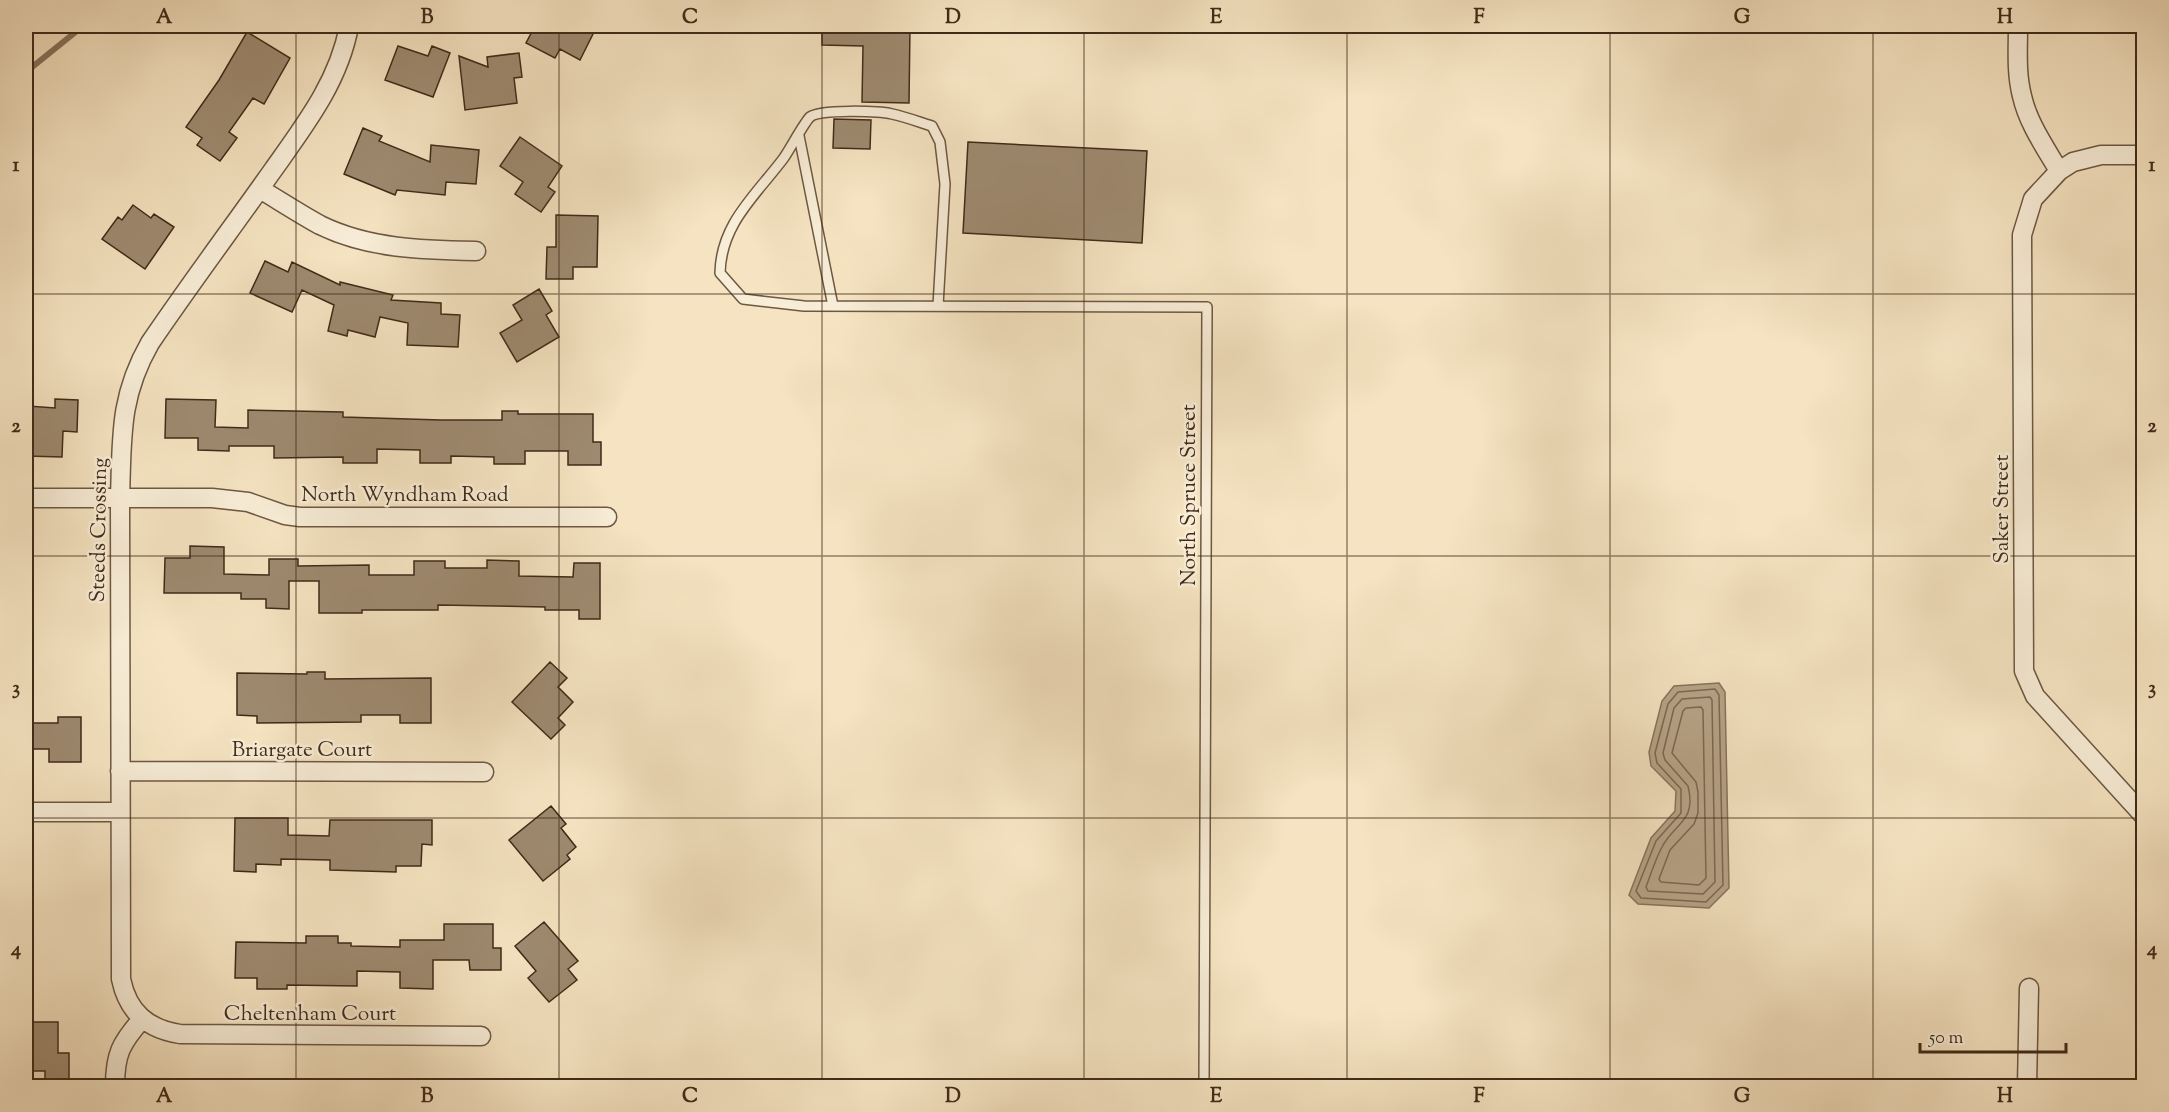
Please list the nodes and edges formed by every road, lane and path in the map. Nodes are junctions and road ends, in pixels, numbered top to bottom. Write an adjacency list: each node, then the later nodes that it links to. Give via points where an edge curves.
1 (349, 26): 6 (street, Steeds Crossing, via 328,88)
2 (2018, 26): 5 (street, via 2022,97)
3 (799, 136): 8 (lane); 8 (lane, North Spruce Street, via 729,230 720,256 720,273 743,299); 9 (lane, via 810,117 827,112 890,114 932,126 940,142 945,184)
4 (2144, 155): 5 (street, via 2101,155 2073,162)
5 (2059, 171): 17 (street, Saker Street, via 2033,199 2022,235 2024,671 2035,696)
6 (260, 189): 7 (street, via 320,225 365,242 425,250); 11 (street, Steeds Crossing, via 139,362 123,417)
7 (476, 251)
8 (833, 306): 9 (lane, North Spruce Street)
9 (938, 306): 22 (lane, North Spruce Street, via 1207,307)
10 (26, 498): 11 (street, North Wyndham Road)
11 (120, 499): 12 (street, North Wyndham Road, via 234,500 300,517); 13 (street, Steeds Crossing)
12 (607, 517)
13 (120, 771): 14 (street, Briargate Court); 16 (street, Steeds Crossing)
14 (484, 772)
15 (26, 812): 16 (street)
16 (120, 812): 19 (street, Steeds Crossing, via 121,979 131,1006)
17 (2144, 816)
18 (2029, 988): 23 (street)
19 (142, 1018): 20 (street, Cheltenham Court, via 162,1031 192,1035); 21 (street, via 117,1057)
20 (481, 1036)
21 (115, 1086)
22 (1204, 1086)
23 (2027, 1086)

